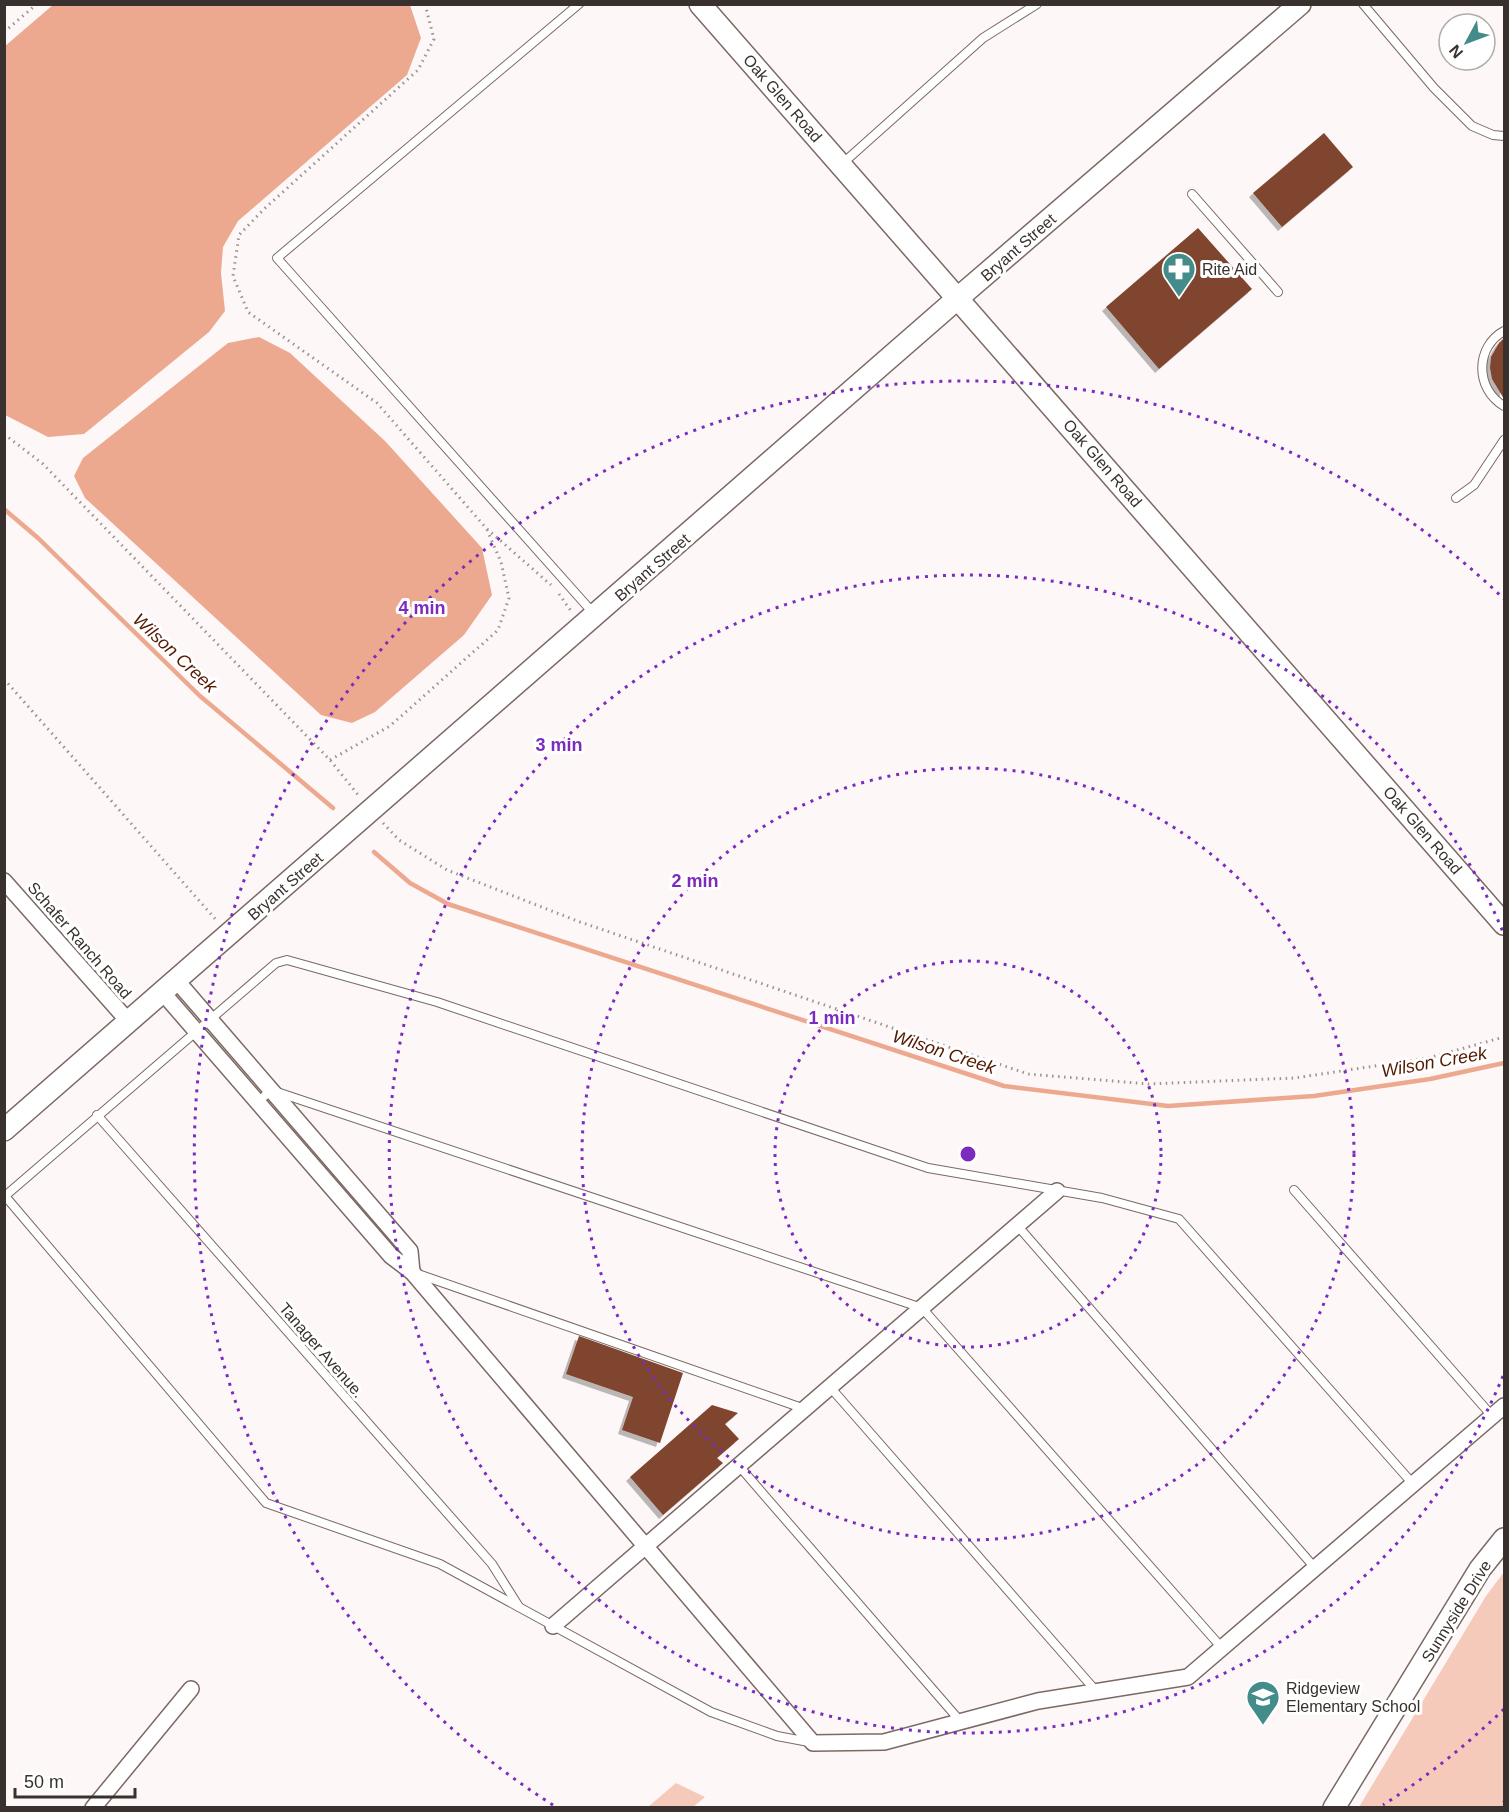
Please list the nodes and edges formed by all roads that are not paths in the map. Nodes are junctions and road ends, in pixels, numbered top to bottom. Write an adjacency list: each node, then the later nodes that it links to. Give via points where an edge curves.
1 (579, 4): 15 (lane, via 277,258)
2 (700, 4): 7 (main road, Oak Glen Road)
3 (1037, 4): 7 (lane, via 983,38)
4 (1300, 4): 10 (main road, Bryant Street)
5 (1363, 4): 6 (lane, via 1434,88 1472,126)
6 (1504, 136)
7 (841, 165): 10 (main road, Oak Glen Road)
8 (1192, 194): 9 (lane)
9 (1278, 292)
10 (958, 298): 15 (main road, Bryant Street); 17 (main road, Oak Glen Road)
11 (1504, 331): 12 (lane, via 1488,345 1482,371 1491,396)
12 (1504, 406)
13 (1504, 440): 14 (lane, via 1474,485)
14 (1456, 498)
15 (590, 621): 18 (main road, Bryant Street)
16 (4, 881): 20 (street, Schafer Ranch Road)
17 (1504, 924)
18 (170, 987): 19 (street); 20 (main road, Bryant Street); 21 (street)
19 (210, 1019): 21 (lane); 22 (street); 27 (lane, via 276,963 287,960 437,1002 928,1168)
20 (129, 1022): 25 (main road, Bryant Street)
21 (196, 1031): 23 (street); 24 (lane)
22 (271, 1090): 23 (lane); 29 (street, via 410,1251); 30 (lane)
23 (258, 1102): 29 (street, via 391,1256)
24 (97, 1115): 40 (lane, Tanager Avenue., via 492,1564); 40 (lane, via 5,1196 266,1503 440,1564)
25 (4, 1130)
26 (1294, 1190): 34 (lane)
27 (1057, 1191): 28 (street); 36 (lane, via 1102,1198 1179,1219)
28 (1017, 1226): 30 (street); 39 (lane)
29 (412, 1272): 33 (lane); 38 (street)
30 (922, 1308): 31 (street); 42 (lane)
31 (830, 1387): 33 (street); 44 (lane)
32 (1504, 1406): 34 (street)
33 (805, 1408): 35 (street)
34 (1492, 1416): 36 (street)
35 (739, 1466): 38 (street); 45 (lane)
36 (1413, 1484): 39 (street)
37 (1504, 1539): 48 (main road, Sunnyside Drive, via 1480,1569)
38 (646, 1546): 41 (street); 46 (street)
39 (1315, 1568): 42 (street)
40 (520, 1608): 41 (lane)
41 (553, 1626): 46 (lane, via 711,1712 777,1736)
42 (1222, 1648): 44 (street, via 1188,1677)
43 (191, 1689): 47 (street)
44 (1097, 1692): 45 (street, via 1038,1701)
45 (961, 1722): 46 (street, via 884,1742)
46 (813, 1743)
47 (93, 1808)
48 (1334, 1808)

